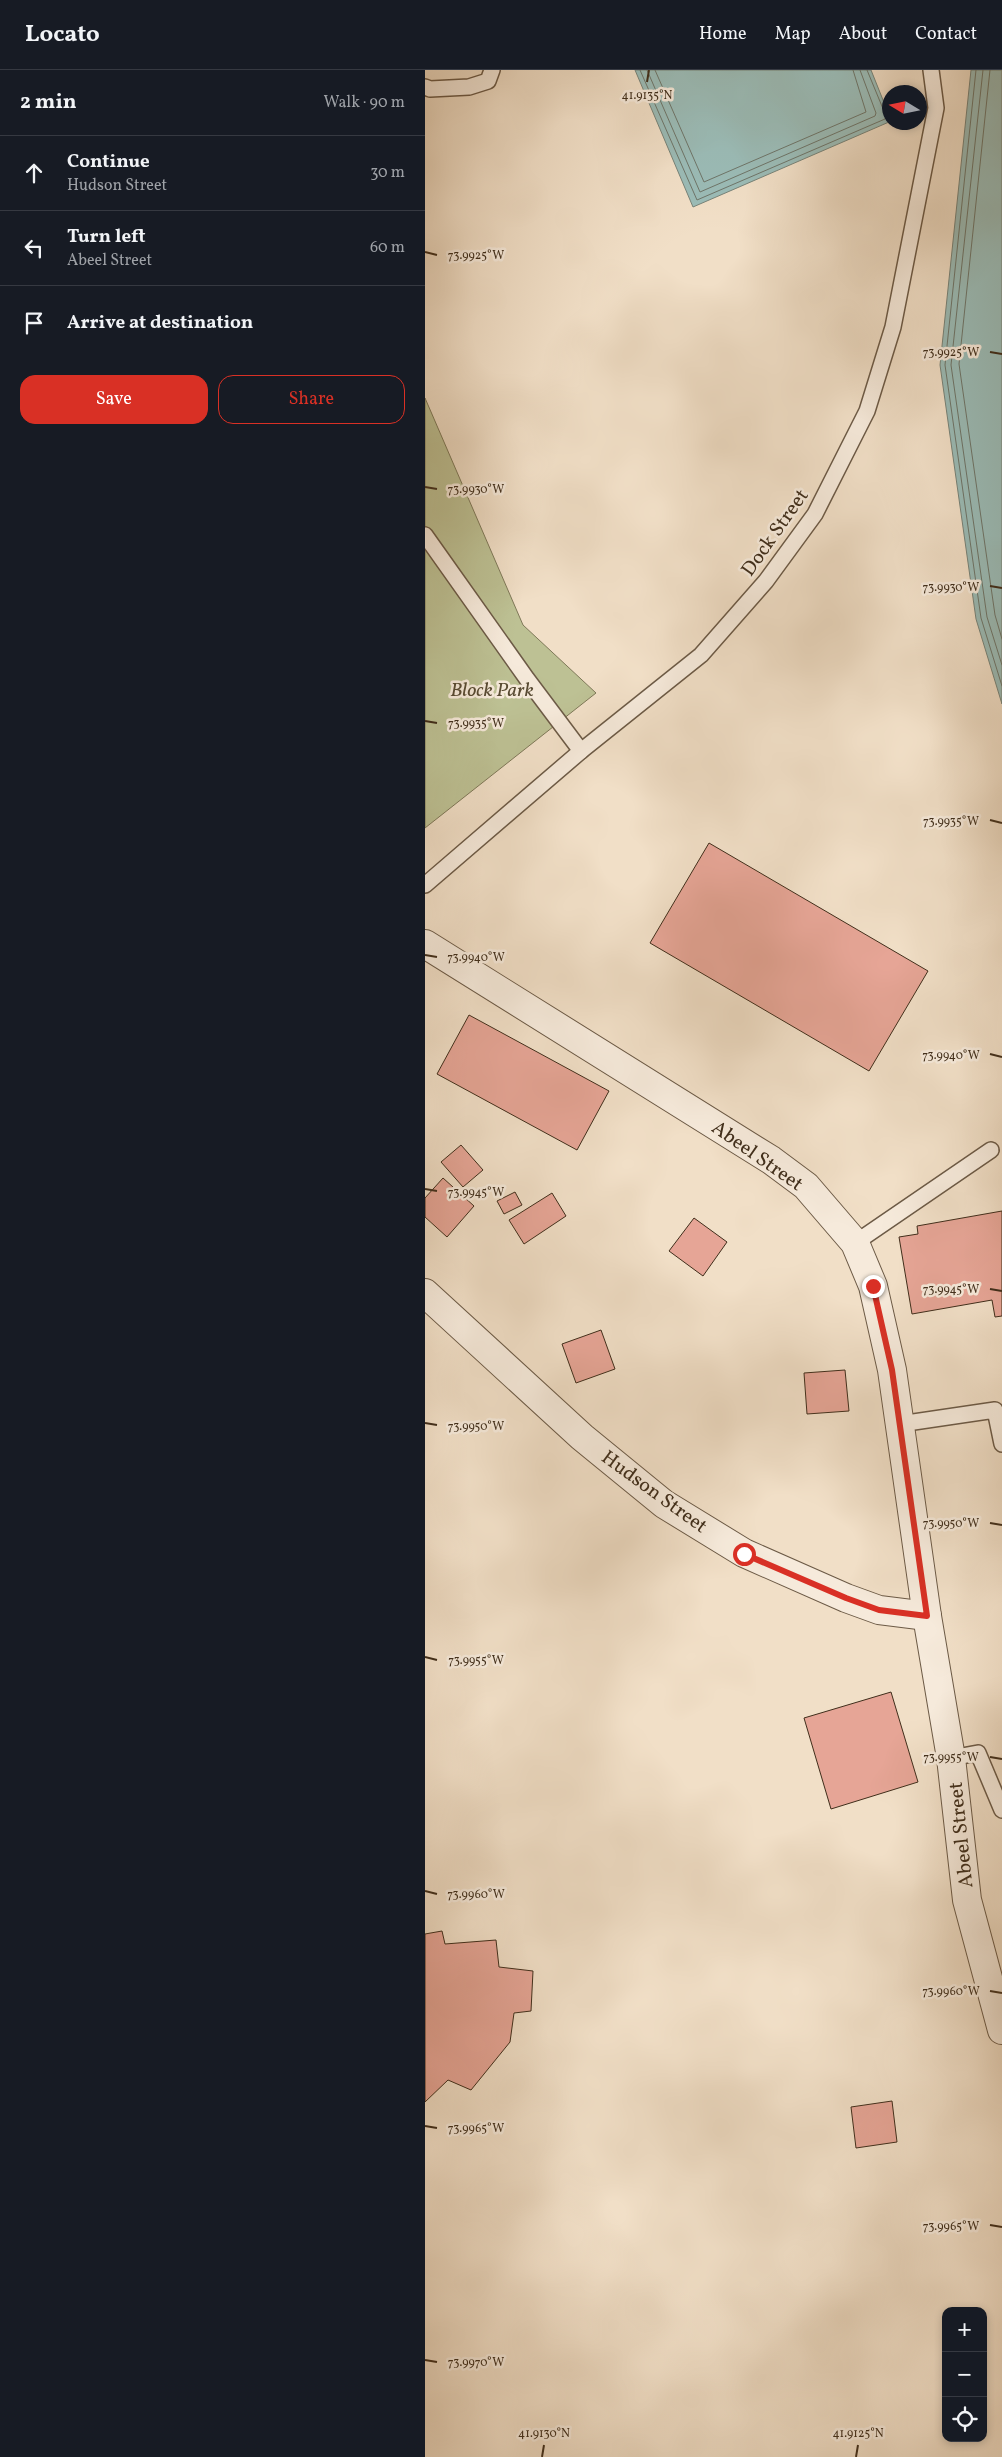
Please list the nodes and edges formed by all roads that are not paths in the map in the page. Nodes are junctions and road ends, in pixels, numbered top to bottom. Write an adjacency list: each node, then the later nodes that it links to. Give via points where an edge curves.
1 (493, 70): 3 (lane, via 488,81 469,86)
2 (931, 70): 5 (lane, Dock Street, via 935,108 893,326 867,411 815,514 766,581 701,655)
3 (425, 86)
4 (425, 535): 5 (lane)
5 (581, 751): 6 (lane, Dock Street)
6 (425, 884)
7 (425, 944): 9 (street, Abeel Street, via 771,1160 806,1186)
8 (991, 1150): 9 (lane)
9 (855, 1243): 11 (street, Abeel Street, via 873,1286 892,1370)
10 (425, 1293): 13 (street, Hudson Street, via 582,1437 664,1504 744,1554 846,1598 879,1610)
11 (900, 1424): 12 (lane, via 995,1410); 13 (street, Abeel Street)
12 (1002, 1444)
13 (927, 1616): 14 (street, Abeel Street)
14 (951, 1758): 15 (lane, via 978,1753); 16 (street, Abeel Street, via 967,1900)
15 (1002, 1810)
16 (1002, 2030)

